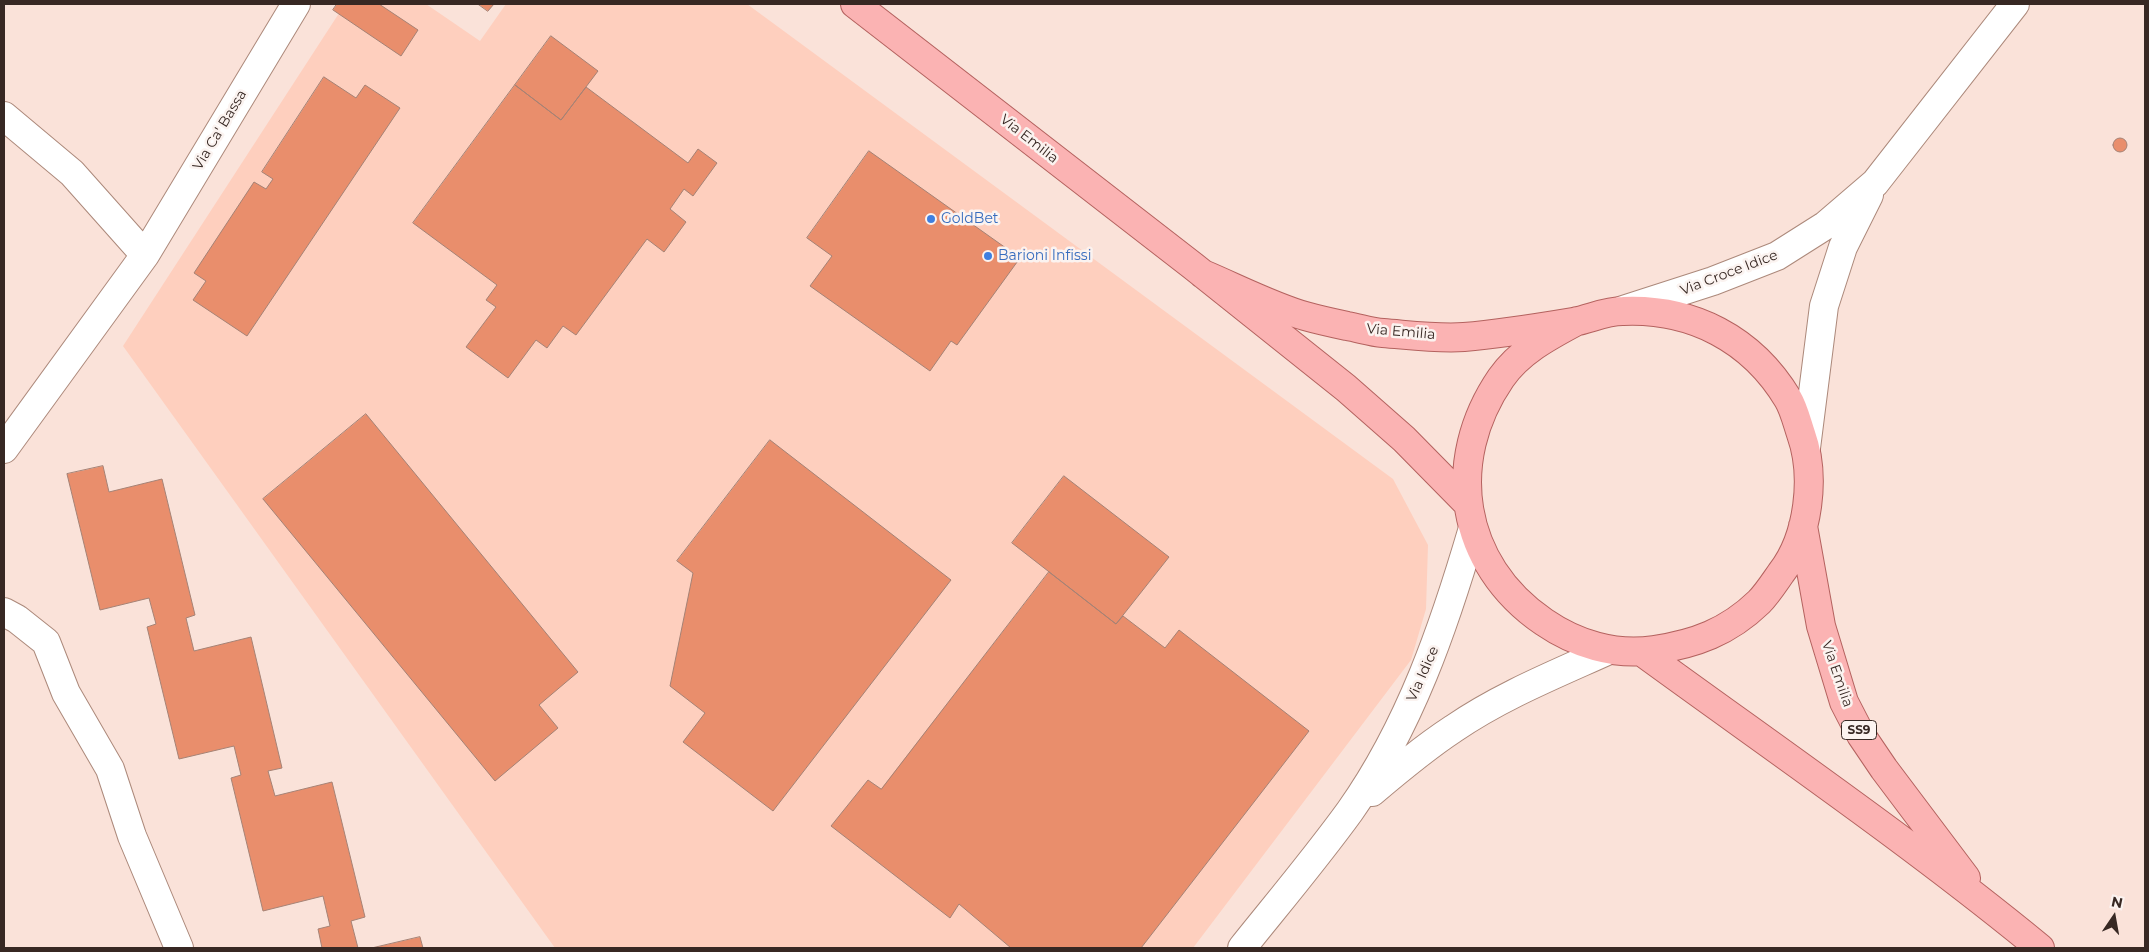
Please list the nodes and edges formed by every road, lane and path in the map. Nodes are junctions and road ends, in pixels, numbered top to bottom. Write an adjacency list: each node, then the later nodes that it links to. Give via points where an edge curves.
1 (296, 4): 6 (main road, Via Ca' Bassa)
2 (855, 4): 7 (main road, Via Emilia)
3 (2015, 4): 5 (main road, Via Croce Idice)
4 (4, 116): 6 (main road, via 72,173)
5 (1875, 183): 8 (main road, Via Croce Idice, via 1826,225 1777,256 1713,282); 10 (main road, Via Croce Idice, via 1843,247 1824,306)
6 (145, 255): 11 (main road, Via Ca' Bassa)
7 (1203, 274): 9 (main road, Via Emilia, via 1302,316 1380,333 1462,337); 12 (main road, Via Emilia, via 1346,388 1404,439)
8 (1622, 311): 9 (main road, Via Emilia); 10 (main road, Via Emilia, via 1672,313 1726,335 1759,360 1789,401)
9 (1577, 321): 12 (main road, Via Emilia, via 1536,343 1503,375 1480,414 1468,458)
10 (1806, 448): 13 (main road, Via Emilia, via 1809,488)
11 (4, 449)
12 (1470, 516): 15 (main road, Via Emilia, via 1492,572 1523,608 1563,635); 17 (main road, Via Idice, via 1452,601 1437,644 1386,753)
13 (1804, 526): 16 (main road, Via Emilia, via 1786,567 1760,602 1725,628 1685,646); 18 (main road, Via Emilia / SS9, via 1820,626 1844,702 1884,769)
14 (4, 612): 19 (main road, via 46,642 66,693 110,769 132,836)
15 (1609, 650): 16 (main road, Via Emilia); 17 (main road, Via Idice, via 1522,690 1454,728 1402,766)
16 (1642, 652): 18 (main road, Via Emilia / SS9)
17 (1350, 811): 20 (main road, Via Idice)
18 (1983, 901): 21 (main road, Via Emilia / SS9)
19 (179, 948)
20 (1242, 948)
21 (2040, 948)

